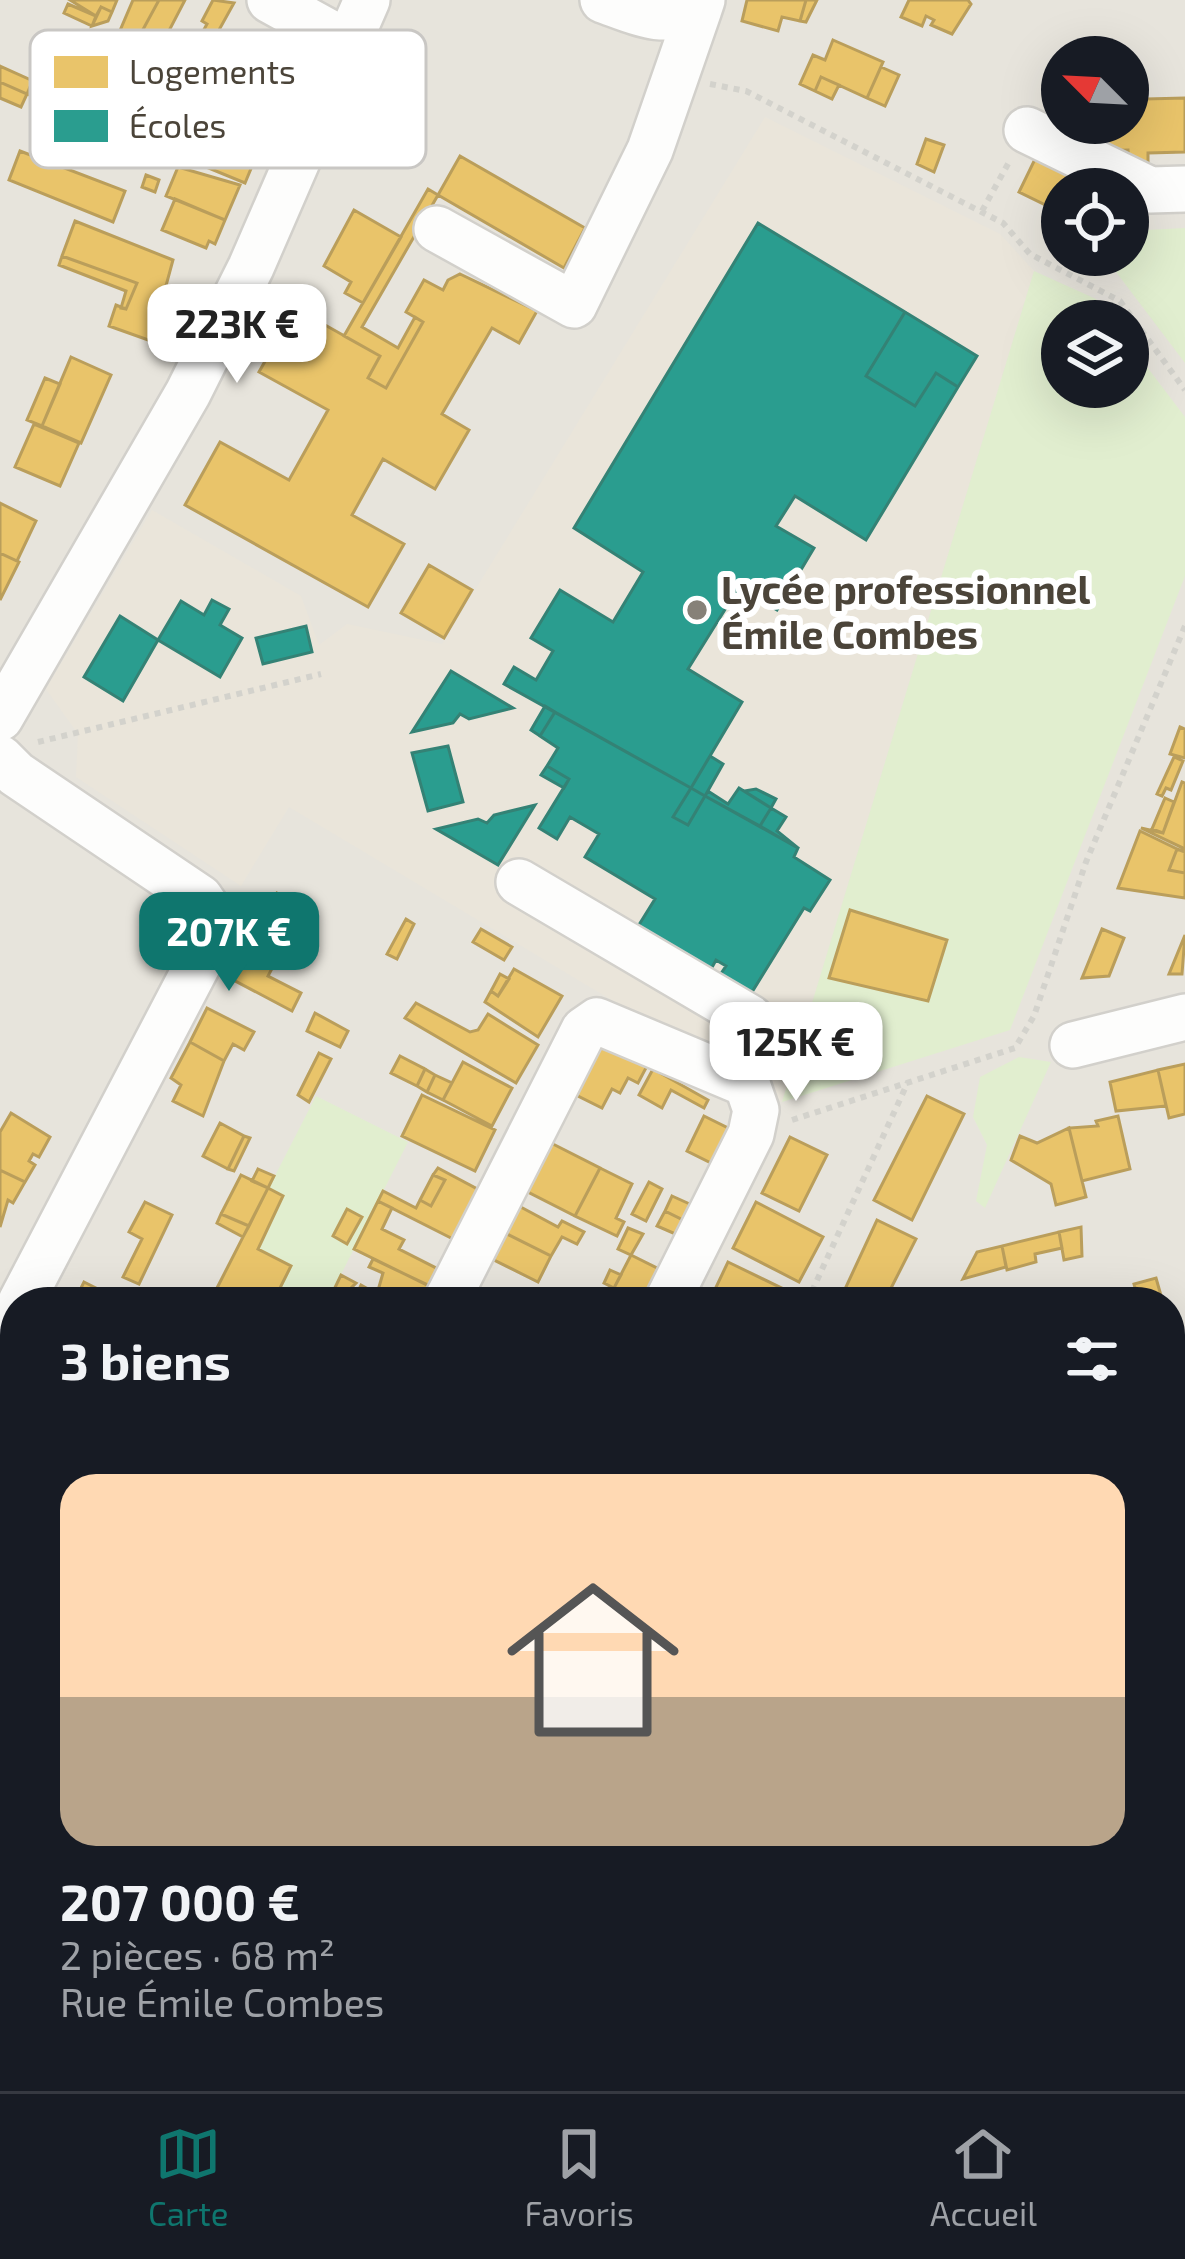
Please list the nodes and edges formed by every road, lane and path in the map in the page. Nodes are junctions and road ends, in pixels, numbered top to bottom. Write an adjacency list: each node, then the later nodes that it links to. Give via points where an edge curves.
1 (270, 0): 5 (street)
2 (367, 0): 6 (street)
3 (603, 0): 4 (street, via 653,19 677,19)
4 (701, 5): 7 (street)
5 (324, 30)
6 (354, 30)
7 (677, 78): 11 (path, via 746,91); 12 (street, via 574,304)
8 (1027, 130): 10 (street, via 1150,190); 11 (path)
9 (291, 168): 16 (street, via 188,393)
10 (1185, 189)
11 (982, 212): 13 (path, via 1030,254 1120,302)
12 (437, 229)
13 (1185, 390)
14 (1185, 626): 21 (path, via 1015,1048)
15 (321, 674): 17 (path, via 37,742)
16 (0, 718)
17 (8, 766): 23 (street, via 200,898 213,917 210,941)
18 (519, 882): 22 (street, via 750,1018)
19 (1185, 1017): 20 (street)
20 (1073, 1045)
21 (908, 1082): 22 (path, via 777,1124); 26 (path)
22 (750, 1101): 24 (street, via 597,1021 584,1030); 25 (street, via 751,1135)
23 (33, 1287)
24 (454, 1287)
25 (675, 1287)
26 (814, 1287)

